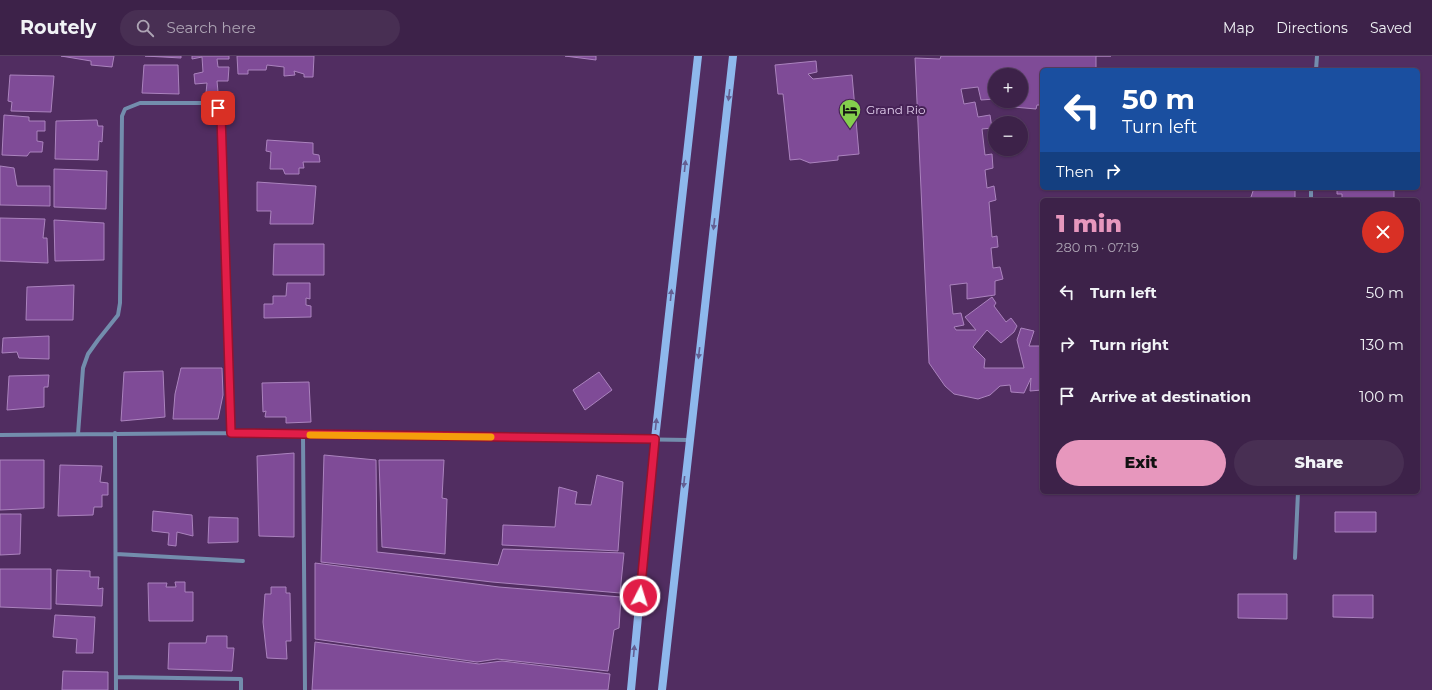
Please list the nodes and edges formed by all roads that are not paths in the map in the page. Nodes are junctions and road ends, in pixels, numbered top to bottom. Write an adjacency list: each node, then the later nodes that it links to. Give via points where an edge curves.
1 (698, 56): 10 (main road, one-way to 1)
2 (734, 56): 11 (main road, one-way to 11)
3 (1317, 56): 4 (street)
4 (1316, 68)
5 (115, 433): 6 (street); 7 (street); 13 (street)
6 (231, 433): 7 (street, via 221,115 218,108 207,103 140,103 124,109 122,116 118,315 88,354 83,368); 9 (street)
7 (78, 434): 8 (street)
8 (0, 435)
9 (303, 435): 10 (street); 19 (street)
10 (655, 439): 11 (street); 20 (main road, one-way to 10)
11 (689, 440): 21 (main road, one-way to 21)
12 (1298, 494): 14 (street)
13 (116, 554): 15 (street); 16 (street)
14 (1295, 558)
15 (243, 561)
16 (116, 677): 17 (street); 18 (street, via 241,679)
17 (116, 690)
18 (241, 690)
19 (304, 690)
20 (631, 690)
21 (662, 690)

